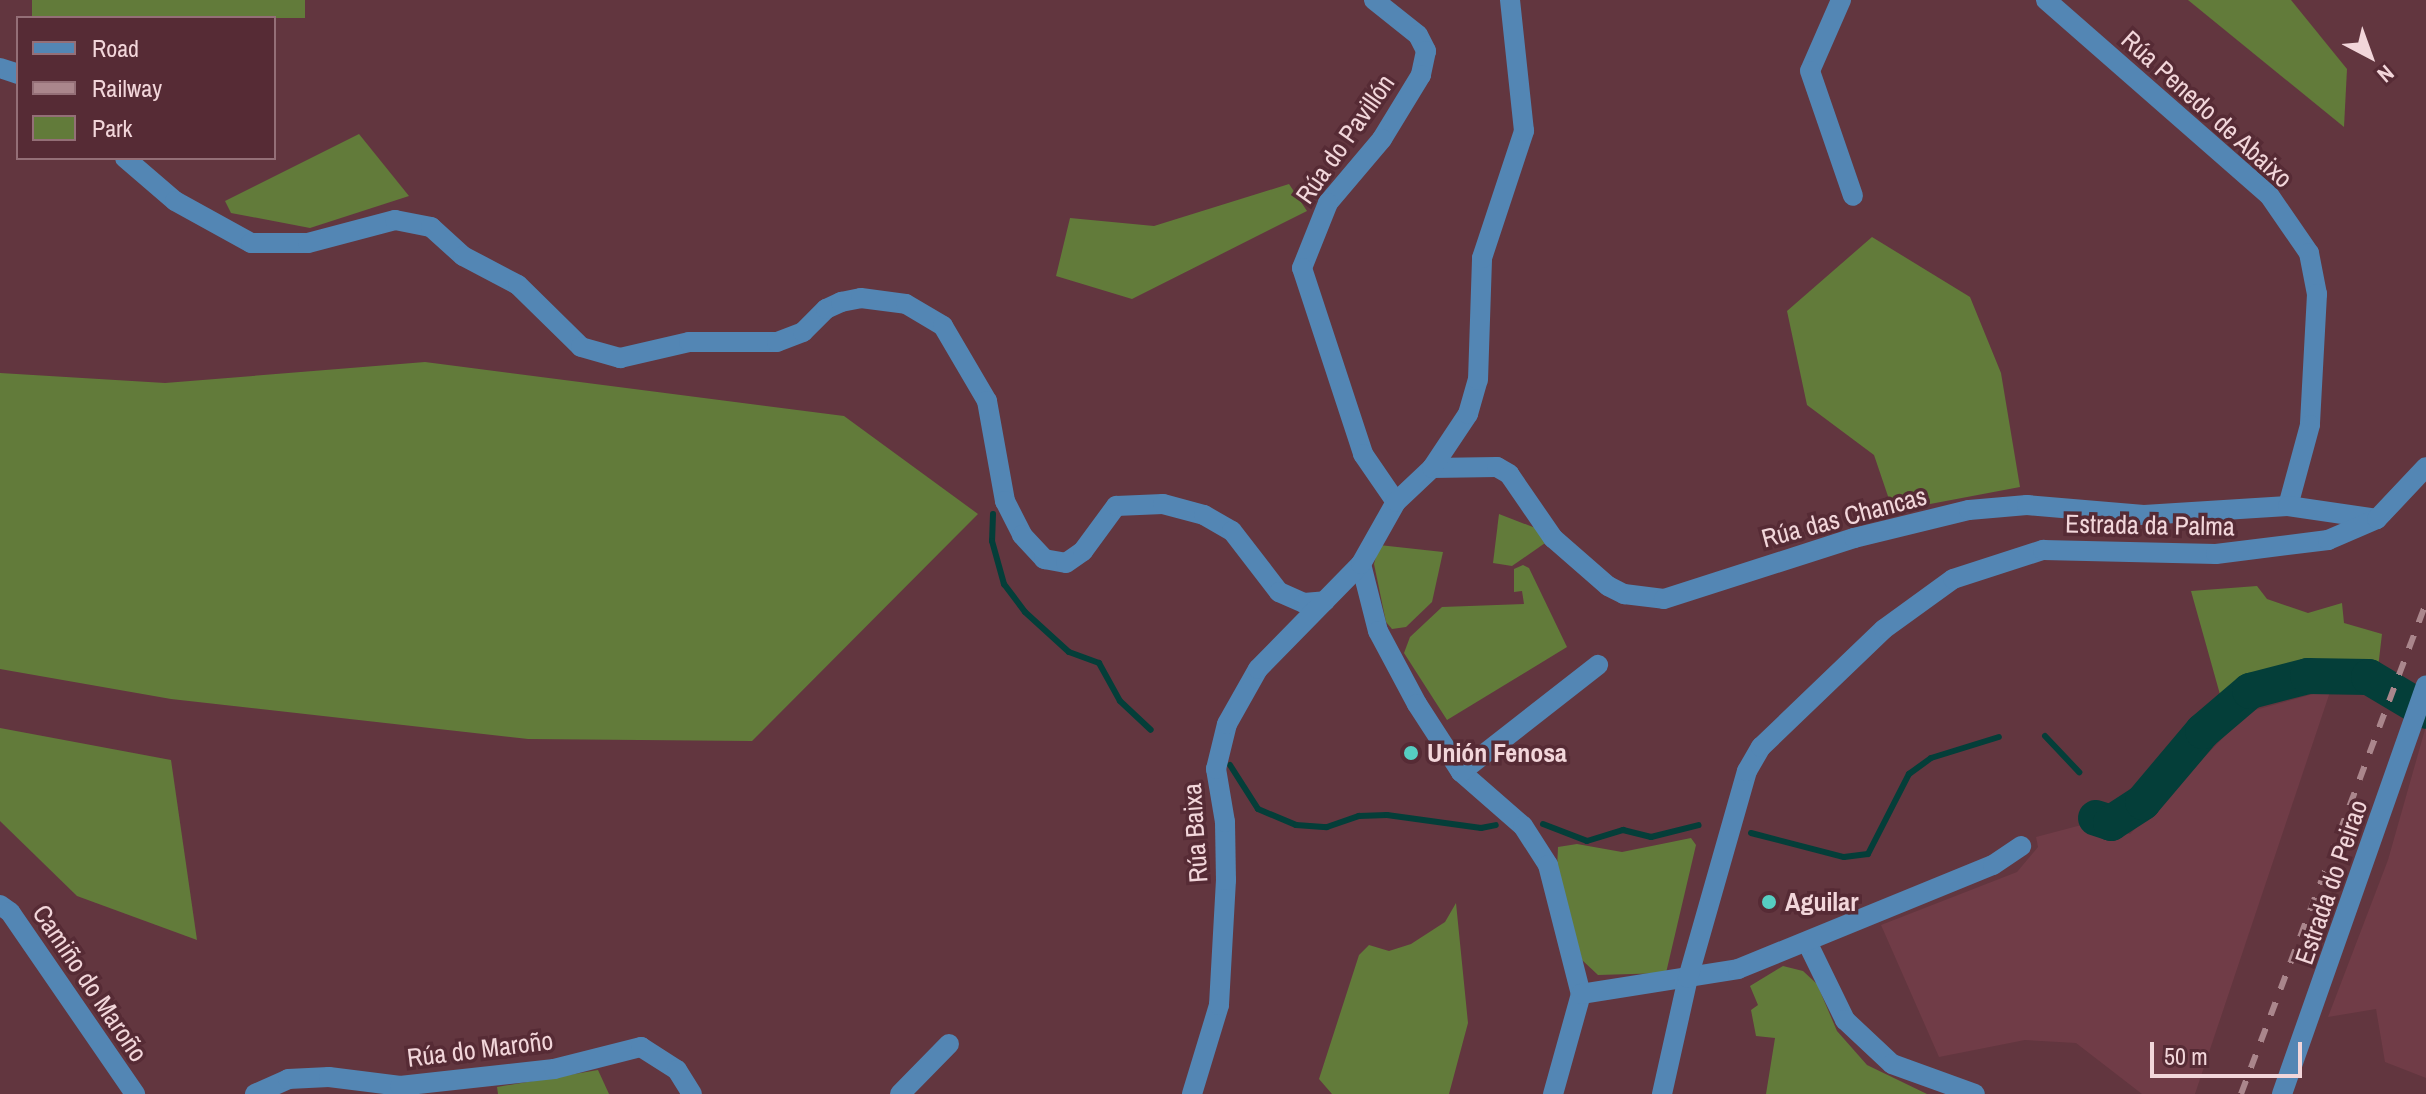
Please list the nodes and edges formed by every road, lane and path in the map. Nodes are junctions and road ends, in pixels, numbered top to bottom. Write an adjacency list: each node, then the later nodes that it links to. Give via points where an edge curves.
1 (1374, 0): 9 (street, Rúa do Pavillón, via 1418,35 1426,51 1421,75 1382,139 1328,203 1302,268 1363,454)
2 (1510, 0): 8 (street, via 1524,131 1482,258 1478,380 1468,414)
3 (1841, 0): 6 (street, via 1810,71)
4 (2046, 0): 10 (street, Rúa Penedo de Abaixo, via 2269,195 2309,253 2317,294 2310,425)
5 (127, 160): 13 (street, via 175,201 251,243 308,243 395,220 431,227 463,256 518,285 581,347 620,358 689,342 777,342 803,332 826,309 861,298 906,304 943,326 987,401 1005,501 1022,535 1044,559 1066,563 1083,551 1116,506 1163,504 1204,515 1232,531 1279,592 1304,603)
6 (1853, 196)
7 (2426, 467): 11 (street, Estrada da Palma)
8 (1432, 468): 9 (street); 10 (street, Rúa das Chancas, via 1497,467 1509,474 1553,538 1608,586 1624,594 1664,599 1854,538 1969,510 2027,505 2144,515)
9 (1396, 502): 12 (street, Rúa Baixa)
10 (2288, 506): 11 (street, Rúa das Chancas)
11 (2377, 519): 20 (street, Estrada da Palma, via 2328,540 2273,551 2043,550 1953,579 1884,629 1761,747 1747,771)
12 (1361, 564): 13 (street, Rúa Baixa); 16 (street, via 1378,631)
13 (1325, 601): 27 (street, Rúa Baixa, via 1258,669 1227,724 1216,769 1225,822 1226,880 1219,1005)
14 (1598, 665): 16 (street)
15 (2426, 686): 31 (street, Estrada do Peirao)
16 (1461, 772): 21 (street, via 1523,826 1548,865)
17 (2021, 846): 19 (street, via 1993,865)
18 (0, 905): 23 (street, Camiño do Maroño, via 10,912)
19 (1808, 944): 20 (street, via 1738,969); 30 (street, via 1845,1020 1892,1064)
20 (1688, 978): 21 (street); 29 (street, Estrada da Palma)
21 (1581, 994): 28 (street)
22 (949, 1044): 26 (street)
23 (135, 1094)
24 (255, 1094): 25 (street, Rúa do Maroño, via 288,1079 329,1077 400,1086 554,1069 641,1047 677,1070)
25 (692, 1094)
26 (900, 1094)
27 (1192, 1094)
28 (1553, 1094)
29 (1662, 1094)
30 (1975, 1094)
31 (2282, 1094)

